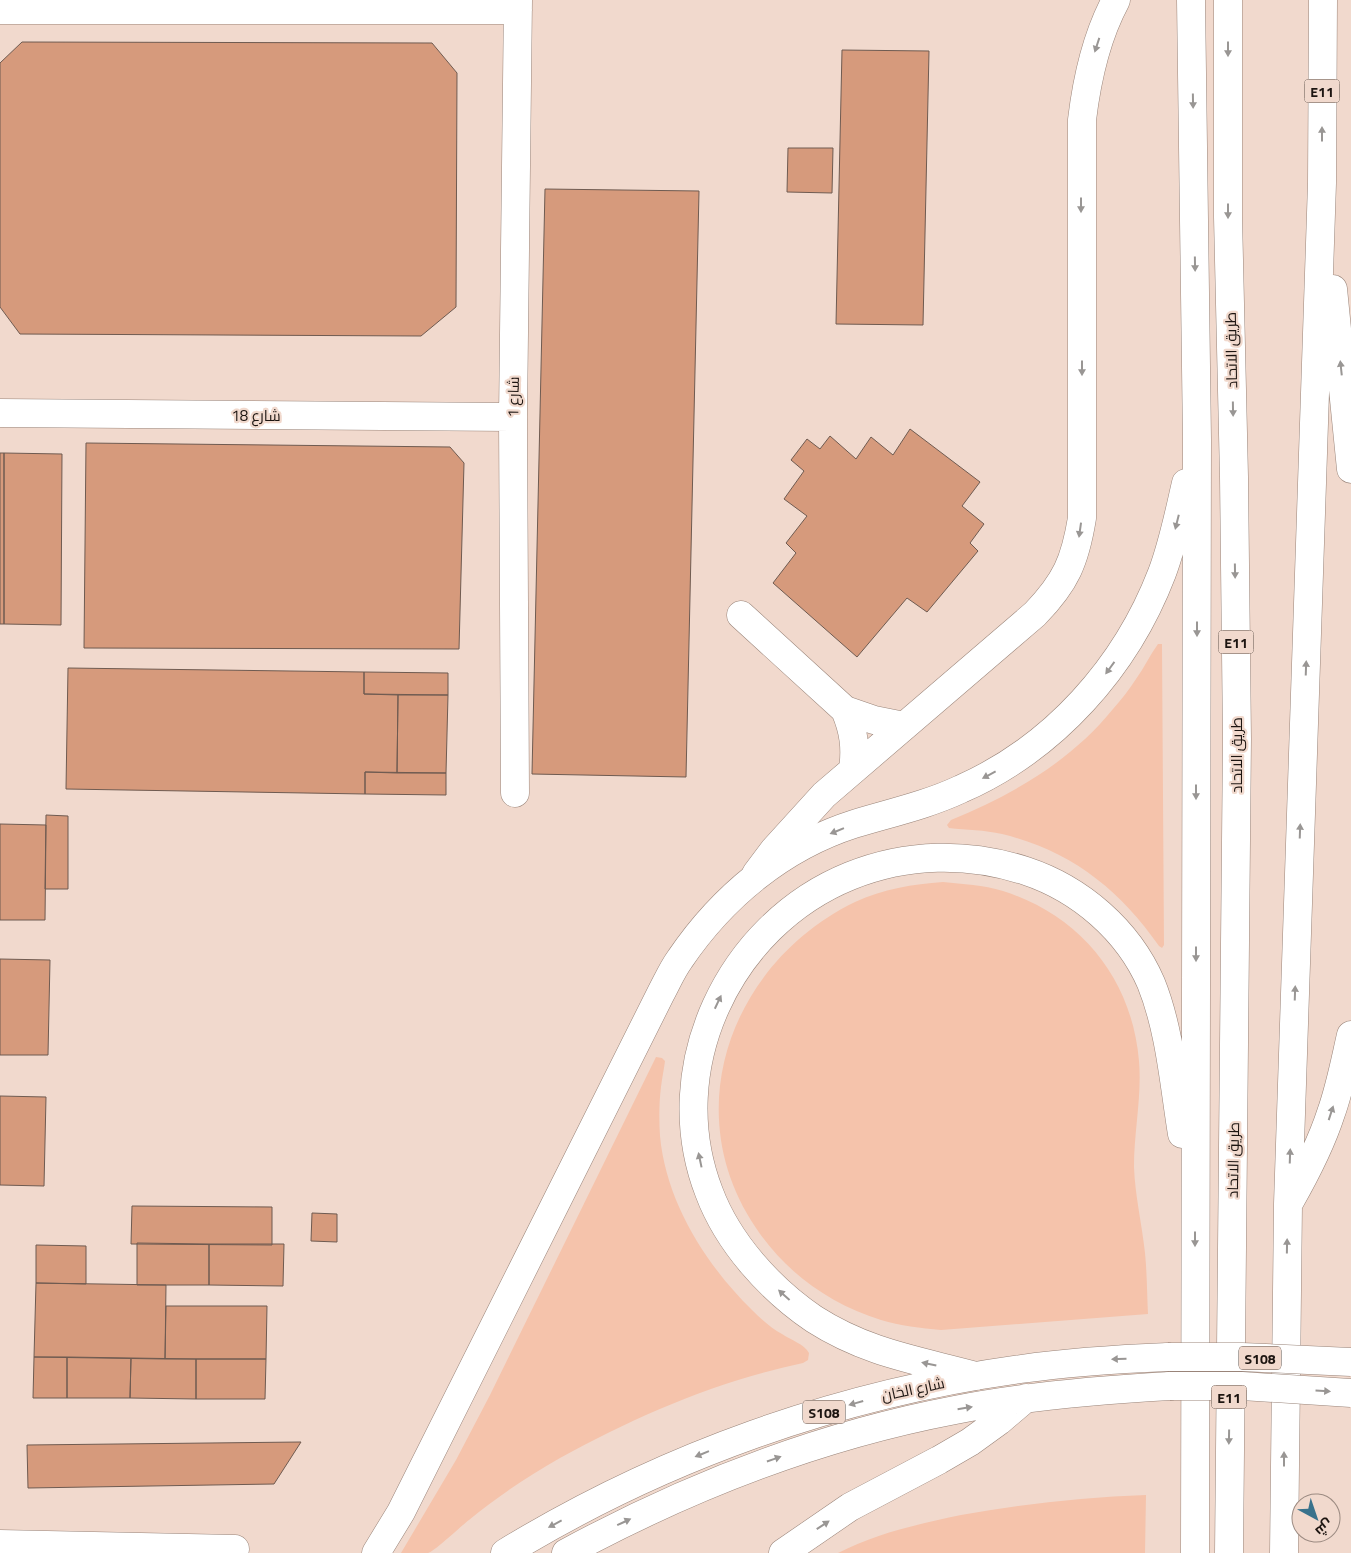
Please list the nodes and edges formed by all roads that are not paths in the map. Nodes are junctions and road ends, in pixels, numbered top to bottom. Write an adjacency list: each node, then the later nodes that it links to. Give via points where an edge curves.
1 (1116, 0): 14 (main road, one-way to 14, via 1091,63 1082,120 1082,518 1078,541 1071,564 1050,599)
2 (1191, 0): 10 (main road, one-way to 10)
3 (1228, 0): 32 (main road, طريق الاتحاد / E11, one-way to 32, via 1228,216 1237,729)
4 (1323, 0): 7 (main road, E11, one-way to 4)
5 (518, 5): 6 (main road); 9 (main road, شارع 1)
6 (0, 10)
7 (1322, 183): 11 (main road, one-way to 7); 19 (main road, E11, one-way to 7)
8 (0, 413): 9 (main road, شارع 18)
9 (513, 417): 16 (main road, شارع 1)
10 (1197, 440): 17 (main road, one-way to 17, via 1173,536 1148,607 1108,671 1084,701 1035,745 996,772 928,803 853,824 816,839); 20 (main road, one-way to 20)
11 (1351, 469)
12 (741, 615): 13 (main road)
13 (845, 710): 14 (main road); 15 (main road, via 854,740)
14 (904, 726): 15 (main road)
15 (852, 770): 17 (main road, via 798,821)
16 (515, 793)
17 (752, 880): 27 (main road, via 718,911 678,961 401,1512)
18 (1351, 1035): 19 (main road, one-way to 18, via 1326,1129)
19 (1288, 1204): 33 (main road, E11, one-way to 19)
20 (1195, 1212): 22 (main road, one-way to 20, via 872,1349 814,1318 787,1298 747,1256 723,1222 709,1192 698,1153 694,1104 697,1064 705,1033 732,974 774,924 802,901 832,883 865,870 935,857 970,858 1014,867 1055,882 1095,909 1136,956 1150,982 1160,1012); 31 (main road, one-way to 31)
21 (1351, 1362): 22 (main road, شارع الخان / S108, one-way to 22, bridge, via 1168,1357 1094,1360)
22 (976, 1376): 28 (main road, شارع الخان / S108, one-way to 28, via 876,1397 735,1441 600,1500)
23 (1351, 1393): 24 (main road, شارع الخان / S108, one-way to 23, bridge, via 1170,1386 1242,1386)
24 (1026, 1398): 29 (main road, شارع الخان / S108, one-way to 24, via 680,1496 747,1468 885,1426); 30 (main road, one-way to 24, via 850,1507 970,1442)
25 (0, 1544): 26 (main road)
26 (234, 1548)
27 (376, 1553)
28 (505, 1553)
29 (566, 1553)
30 (783, 1553)
31 (1195, 1553)
32 (1228, 1553)
33 (1284, 1553)

